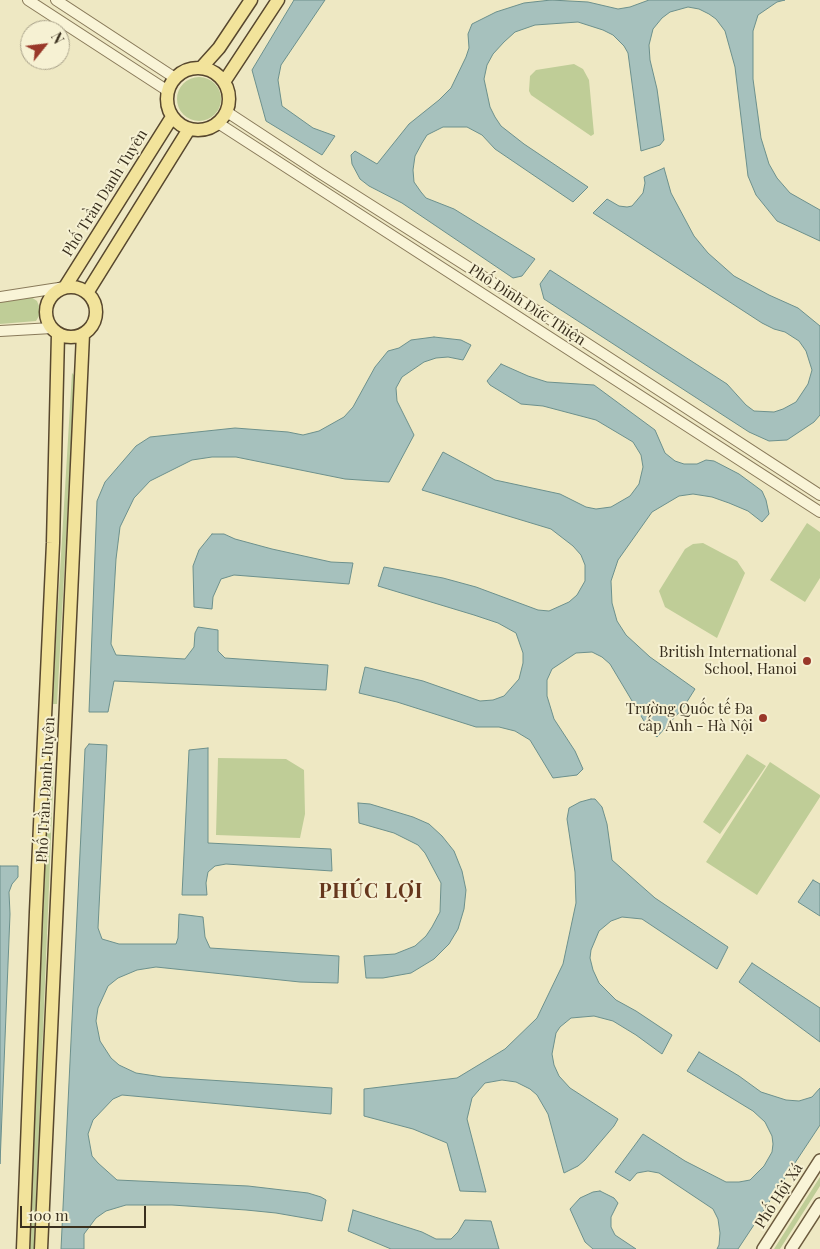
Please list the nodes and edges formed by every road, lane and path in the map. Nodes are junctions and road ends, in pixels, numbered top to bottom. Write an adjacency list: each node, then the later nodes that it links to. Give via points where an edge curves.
1 (28, 0): 8 (street)
2 (56, 0): 6 (street)
3 (251, 0): 5 (main road, via 220,48)
4 (278, 0): 7 (main road)
5 (201, 68): 6 (main road, via 187,70); 7 (main road, via 214,72)
6 (176, 78): 8 (main road)
7 (224, 82): 9 (main road, via 229,96)
8 (168, 91): 10 (main road, via 167,104)
9 (227, 112): 11 (main road); 13 (street, Phố Đinh Đức Thiện)
10 (172, 117): 12 (main road); 15 (main road, Phố Trần Danh Tuyên)
11 (218, 123): 12 (main road, via 204,130); 14 (street, Phố Đinh Đức Thiện)
12 (189, 129): 16 (main road)
13 (293, 156): 14 (street); 21 (street, Phố Đinh Đức Thiện)
14 (286, 168): 22 (street, Phố Đinh Đức Thiện)
15 (65, 287): 16 (main road); 17 (street); 19 (main road, via 48,302 46,316)
16 (87, 293): 20 (main road, via 94,302 96,314)
17 (0, 297)
18 (0, 331): 19 (street)
19 (55, 331): 20 (main road, via 70,337); 25 (main road, Phố Trần Danh Tuyên, via 53,543)
20 (83, 334): 26 (main road, Phố Trần Danh Tuyên)
21 (820, 495)
22 (820, 512)
23 (820, 1160): 27 (main road, Phố Hội Xá)
24 (820, 1204): 28 (main road)
25 (23, 1249)
26 (41, 1249)
27 (762, 1249)
28 (791, 1249)

